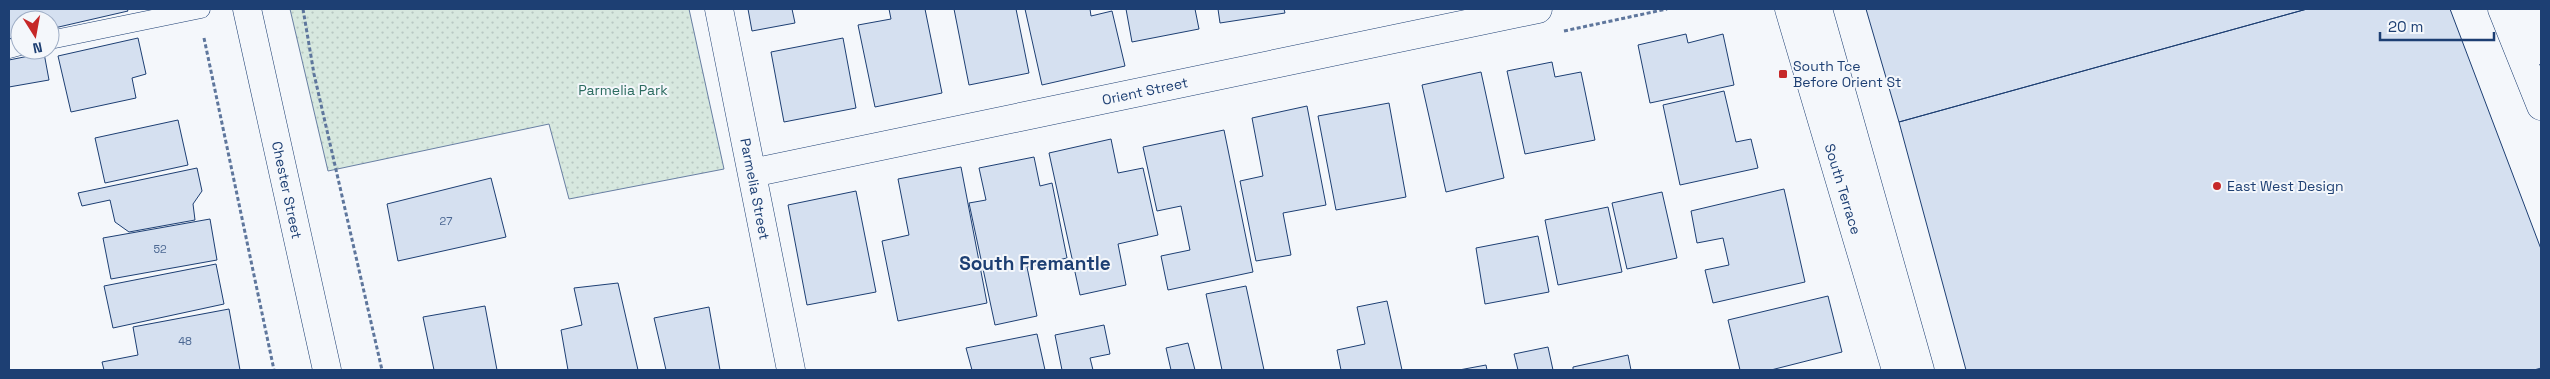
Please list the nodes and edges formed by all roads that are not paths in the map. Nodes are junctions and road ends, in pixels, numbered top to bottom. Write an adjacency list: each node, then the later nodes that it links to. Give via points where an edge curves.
1 (200, 9): 9 (lane)
2 (247, 9): 13 (street, Chester Street)
3 (719, 9): 12 (street, Parmelia Street)
4 (1538, 9): 12 (street, Orient Street)
5 (1789, 9): 15 (street, South Terrace)
6 (1818, 9): 16 (street, South Terrace)
7 (2502, 9): 11 (street)
8 (2525, 9): 10 (street)
9 (60, 38)
10 (2541, 50)
11 (2541, 106)
12 (752, 173): 14 (street, Parmelia Street)
13 (327, 370)
14 (791, 370)
15 (1896, 370)
16 (1920, 370)

